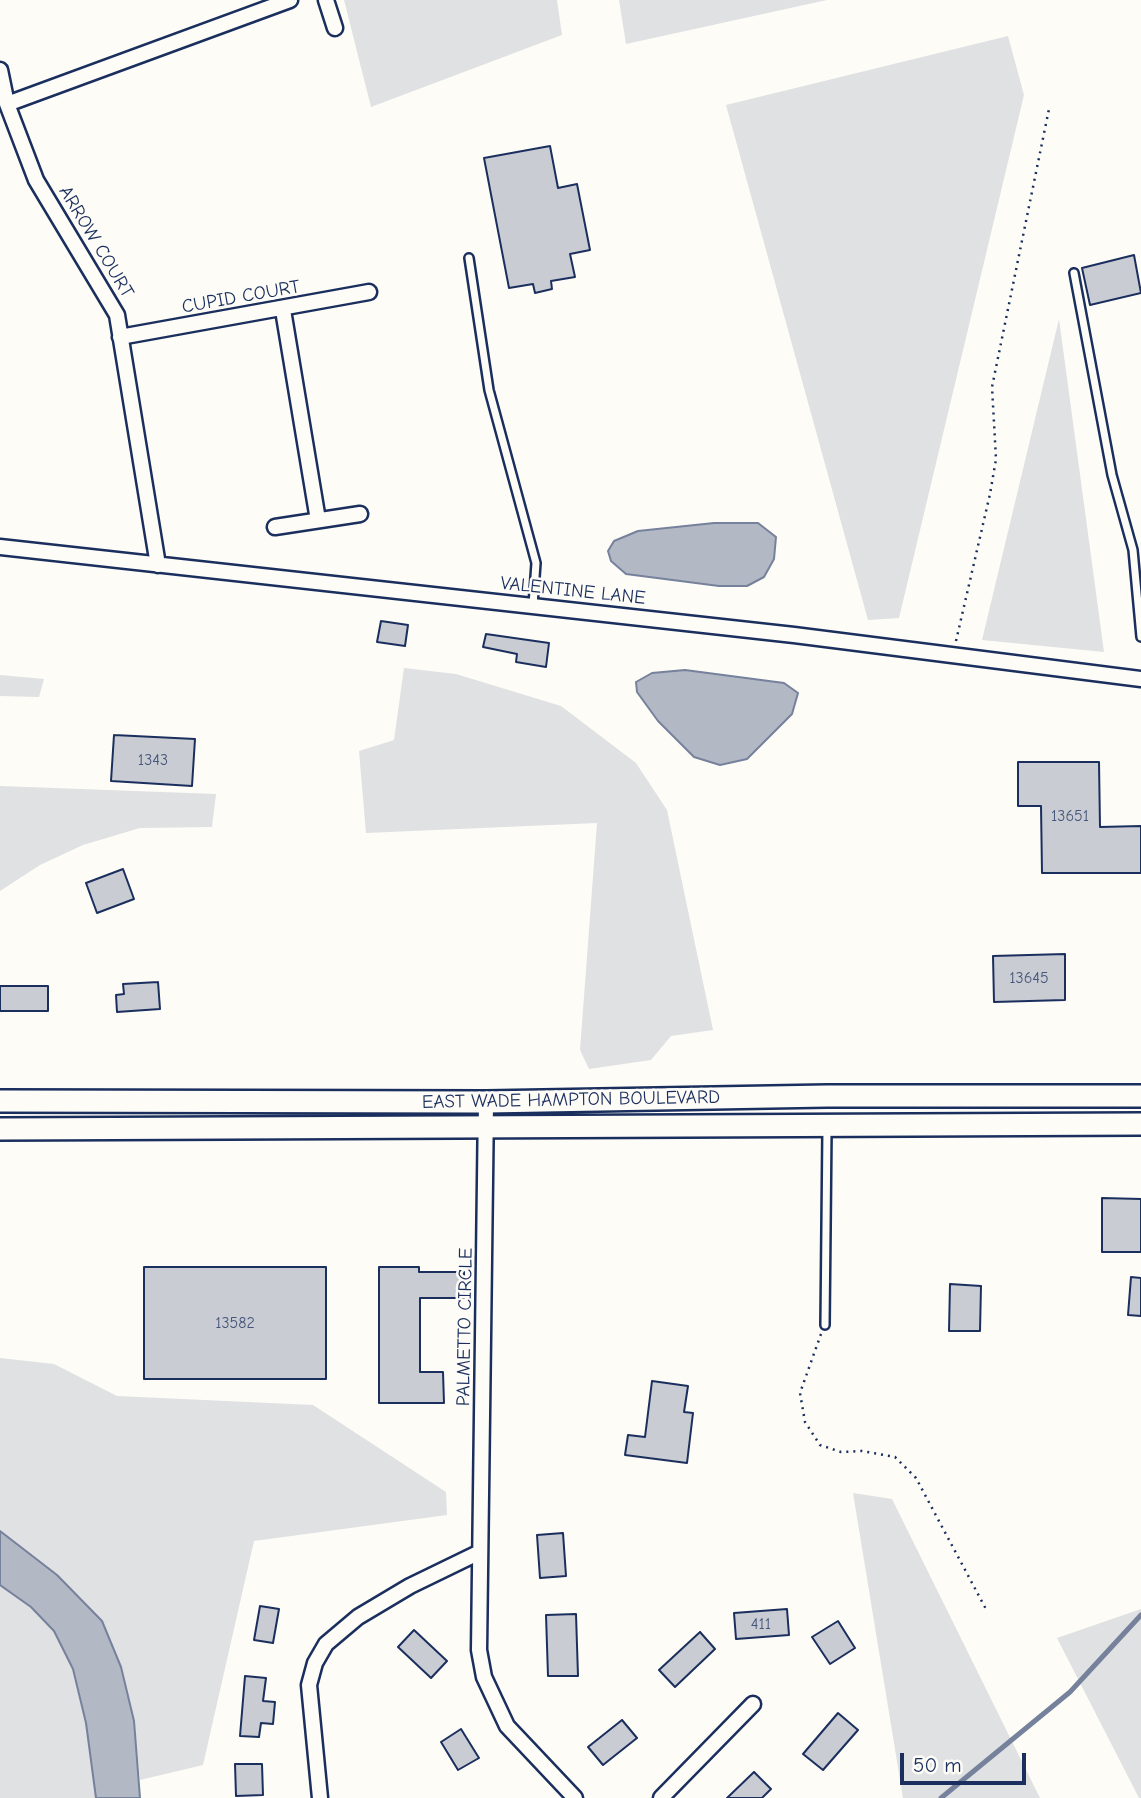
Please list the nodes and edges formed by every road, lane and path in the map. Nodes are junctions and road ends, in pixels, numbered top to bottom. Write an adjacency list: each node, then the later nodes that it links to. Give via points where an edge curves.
1 (290, 0): 5 (street)
2 (326, 0): 3 (street)
3 (335, 28)
4 (0, 69): 5 (street, ARROW COURT)
5 (8, 104): 11 (street, ARROW COURT, via 36,180 117,315)
6 (1049, 109): 19 (path, via 992,387 996,450 990,494)
7 (469, 258): 17 (lane, via 489,390 536,563)
8 (1074, 273): 18 (lane, via 1112,475 1133,550)
9 (369, 292): 10 (street, CUPID COURT)
10 (283, 310): 11 (street, CUPID COURT); 13 (street)
11 (120, 337): 16 (street, ARROW COURT)
12 (360, 514): 13 (street)
13 (318, 520): 14 (street)
14 (275, 527)
15 (0, 547): 16 (street, VALENTINE LANE)
16 (158, 565): 17 (street, VALENTINE LANE)
17 (533, 605): 19 (street, VALENTINE LANE)
18 (1141, 637)
19 (953, 654): 20 (street, VALENTINE LANE)
20 (1141, 680)
21 (1141, 1096): 26 (main road, EAST WADE HAMPTON BOULEVARD)
22 (0, 1101): 23 (main road, EAST WADE HAMPTON BOULEVARD)
23 (71, 1101): 24 (main road, EAST WADE HAMPTON BOULEVARD); 31 (main road)
24 (280, 1101): 25 (main road, EAST WADE HAMPTON BOULEVARD); 32 (main road)
25 (407, 1102): 26 (main road, EAST WADE HAMPTON BOULEVARD); 33 (main road)
26 (486, 1102): 29 (street, PALMETTO CIRCLE)
27 (1141, 1124): 28 (main road, EAST WADE HAMPTON BOULEVARD)
28 (827, 1125): 29 (main road, EAST WADE HAMPTON BOULEVARD); 34 (lane)
29 (487, 1128): 33 (main road, EAST WADE HAMPTON BOULEVARD); 35 (street, PALMETTO CIRCLE)
30 (0, 1129): 31 (main road, EAST WADE HAMPTON BOULEVARD)
31 (70, 1129): 32 (main road, EAST WADE HAMPTON BOULEVARD)
32 (279, 1129): 33 (main road, EAST WADE HAMPTON BOULEVARD)
33 (407, 1129)
34 (825, 1325): 36 (path, via 800,1393 805,1422 820,1445 841,1452 895,1457 916,1478)
35 (480, 1552): 38 (street, via 368,1611 326,1644 309,1685); 39 (street, PALMETTO CIRCLE, via 479,1650 494,1702 508,1726)
36 (987, 1611)
37 (753, 1704): 40 (street)
38 (320, 1798)
39 (575, 1798)
40 (661, 1798)

